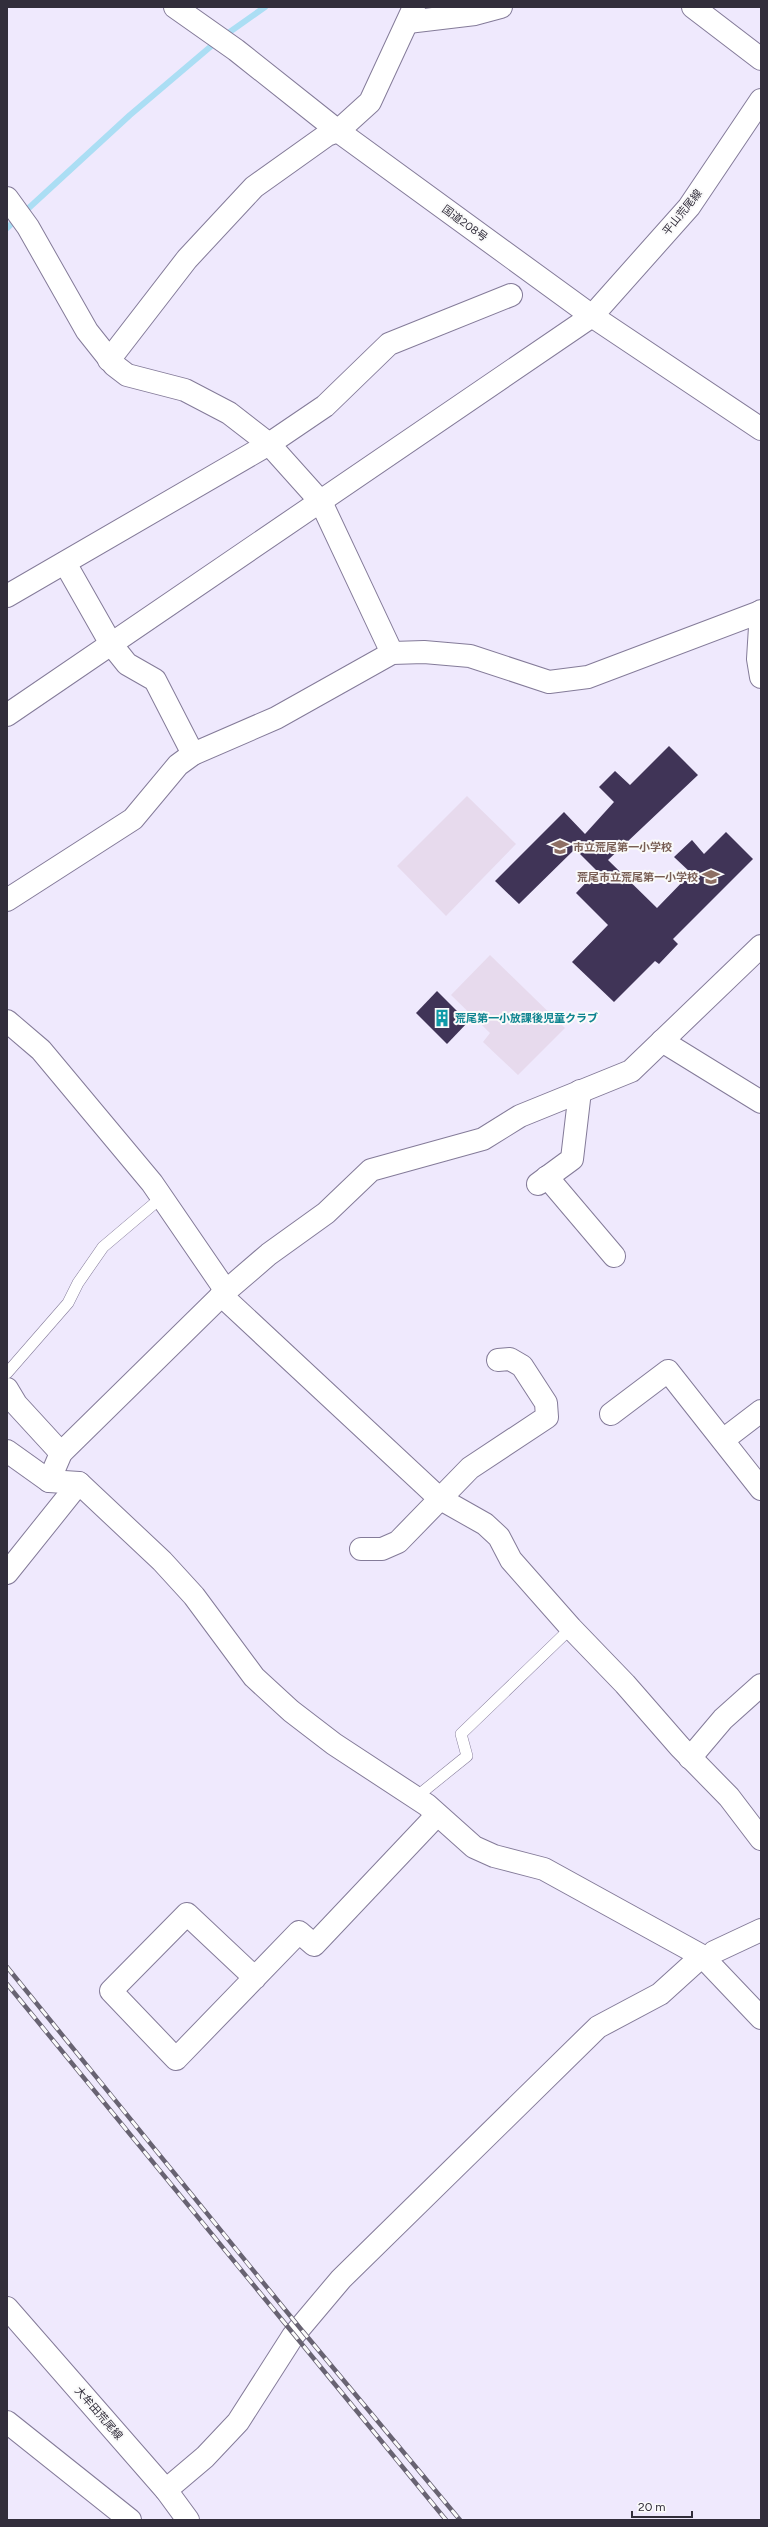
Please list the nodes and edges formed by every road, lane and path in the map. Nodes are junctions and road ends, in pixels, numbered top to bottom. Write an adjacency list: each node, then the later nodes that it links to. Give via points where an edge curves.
1 (175, 7): 7 (main road, 国道208号, via 236,50)
2 (501, 7): 4 (main road, via 475,14)
3 (693, 7): 5 (main road)
4 (411, 14): 7 (main road, via 370,102)
5 (761, 59)
6 (761, 100): 10 (main road, 平山荒尾線, via 689,207)
7 (338, 131): 10 (main road, 国道208号); 11 (main road, via 327,135 254,187 187,259)
8 (7, 198): 11 (main road, via 28,227 86,331)
9 (511, 295): 13 (main road, via 389,344 325,406)
10 (592, 316): 12 (main road, 国道208号); 14 (main road, 平山荒尾線)
11 (109, 360): 13 (main road, via 127,375 185,390 198,396 229,413)
12 (761, 429)
13 (270, 444): 14 (main road); 15 (main road)
14 (320, 502): 18 (main road, 平山荒尾線); 19 (main road)
15 (64, 563): 16 (main road); 18 (main road)
16 (7, 596)
17 (761, 612): 19 (main road, via 588,677 549,682 470,656 424,652); 20 (main road, via 758,659)
18 (111, 644): 21 (main road, 平山荒尾線); 22 (main road, via 127,664 155,680)
19 (392, 653): 22 (main road, via 276,718)
20 (761, 677)
21 (7, 715)
22 (193, 754): 23 (main road, via 178,765 132,819)
23 (7, 900)
24 (761, 946): 26 (main road)
25 (7, 1021): 29 (main road, via 41,1050)
26 (662, 1041): 27 (main road, via 631,1071); 28 (main road)
27 (580, 1092): 30 (main road, via 572,1159 543,1180); 31 (main road, via 520,1116 483,1138 371,1170 326,1213 269,1254)
28 (761, 1102)
29 (162, 1197): 31 (main road); 33 (lane, via 103,1247 78,1282 68,1303)
30 (614, 1256)
31 (223, 1293): 39 (main road); 43 (main road)
32 (498, 1360): 43 (main road, via 510,1359 522,1366 546,1403 546,1417 470,1468)
33 (7, 1373)
34 (7, 1390): 39 (main road, via 16,1404)
35 (761, 1411): 37 (main road)
36 (611, 1414): 37 (main road, via 668,1371)
37 (723, 1440): 42 (main road)
38 (7, 1451): 40 (main road)
39 (61, 1453): 40 (main road)
40 (49, 1481): 41 (main road)
41 (79, 1483): 45 (main road); 49 (main road, via 162,1561 194,1596 254,1676 291,1711 334,1744)
42 (761, 1489)
43 (439, 1498): 44 (main road, via 398,1542 382,1549); 46 (main road, via 485,1524 499,1537 511,1560)
44 (361, 1549)
45 (7, 1573)
46 (571, 1628): 48 (main road, via 625,1684); 49 (lane, via 461,1734 467,1756)
47 (761, 1685): 48 (main road, via 723,1719)
48 (690, 1758): 51 (main road, via 729,1797)
49 (415, 1798): 50 (main road)
50 (437, 1815): 53 (main road, via 474,1847 494,1856 544,1869); 54 (main road, via 314,1945 300,1932)
51 (761, 1838)
52 (761, 1930): 53 (main road)
53 (708, 1954): 55 (main road); 58 (main road, via 660,1994 598,2027 341,2279 293,2336 238,2422 205,2457)
54 (254, 1978): 54 (main road, via 187,1914 111,1991 176,2059)
55 (761, 2018)
56 (7, 2308): 58 (main road, 大牟田荒尾線)
57 (7, 2422): 59 (main road)
58 (166, 2490): 60 (main road, 大牟田荒尾線)
59 (118, 2517)
60 (188, 2520)

